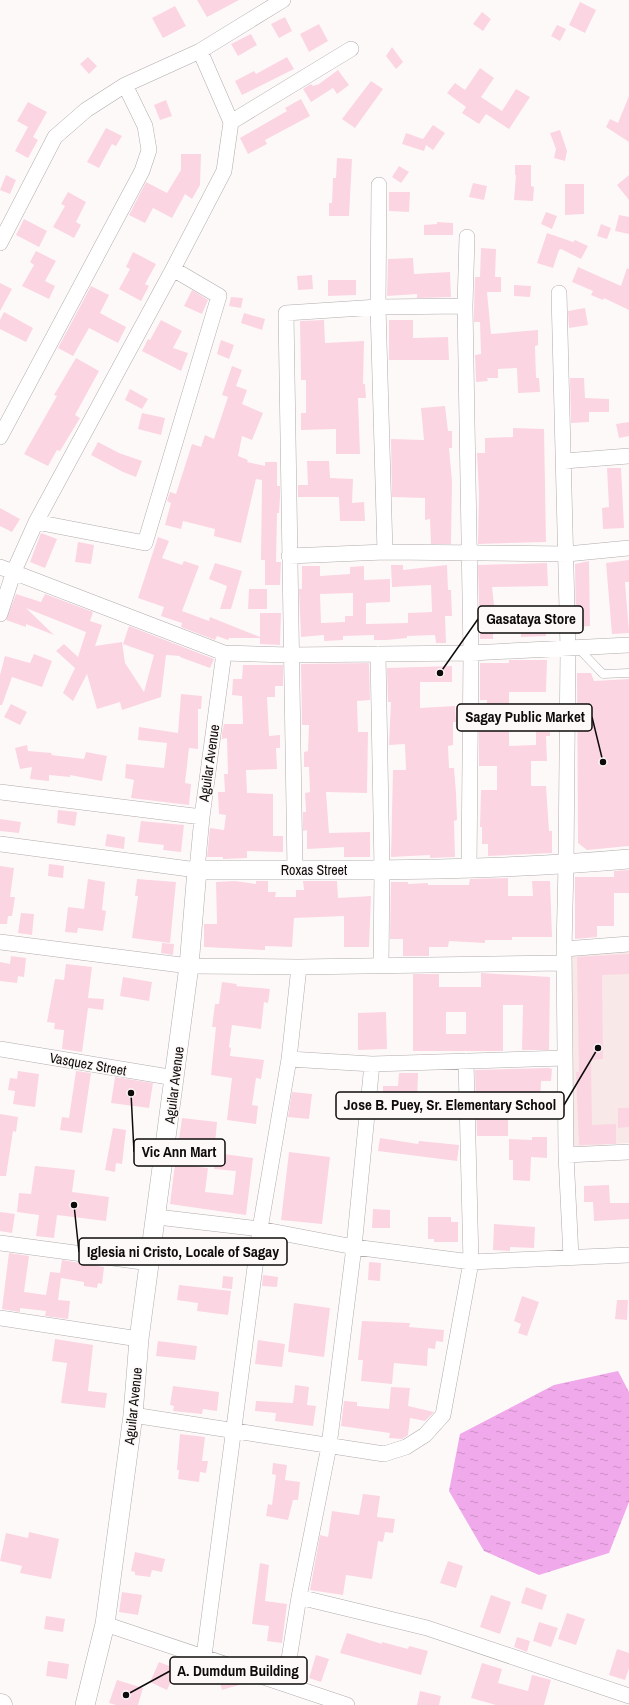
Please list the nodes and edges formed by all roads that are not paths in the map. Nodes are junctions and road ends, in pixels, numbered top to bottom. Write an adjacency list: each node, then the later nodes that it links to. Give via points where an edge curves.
1 (283, 0): 3 (street)
2 (352, 49): 5 (street)
3 (200, 51): 4 (street); 5 (street)
4 (125, 85): 8 (street, via 86,110 55,137); 13 (street, via 145,126 149,150 142,170)
5 (231, 122): 9 (street, via 224,171)
6 (379, 185): 12 (street)
7 (467, 237): 11 (street)
8 (0, 243)
9 (173, 269): 16 (street); 16 (street, via 219,296 145,543)
10 (559, 293): 15 (street)
11 (465, 306): 12 (street); 19 (street)
12 (378, 307): 18 (street); 21 (street, via 286,313)
13 (0, 437)
14 (629, 456): 15 (street)
15 (564, 461): 20 (street)
16 (36, 522): 22 (street)
17 (629, 548): 20 (street)
18 (384, 552): 19 (street); 21 (street)
19 (470, 554): 20 (street); 27 (street)
20 (567, 554): 25 (street)
21 (289, 556): 29 (street)
22 (7, 569): 23 (street); 26 (street)
23 (0, 614)
24 (629, 645): 25 (street)
25 (572, 648): 27 (street); 30 (lane, via 602,674); 35 (street)
26 (224, 653): 29 (street); 32 (street, Aguilar Avenue)
27 (471, 653): 28 (street); 36 (street)
28 (378, 654): 29 (street); 39 (street)
29 (290, 655): 38 (street)
30 (629, 673)
31 (0, 792): 32 (street)
32 (202, 817): 37 (street, Aguilar Avenue)
33 (0, 844): 37 (street, Roxas Street)
34 (629, 859): 35 (street, Roxas Street)
35 (566, 865): 36 (street, Roxas Street); 42 (street)
36 (469, 869): 39 (street, Roxas Street)
37 (197, 870): 38 (street, Roxas Street); 43 (street, Aguilar Avenue)
38 (295, 870): 39 (street, Roxas Street)
39 (382, 870): 44 (street)
40 (0, 942): 43 (street)
41 (629, 944): 42 (street)
42 (564, 956): 44 (street); 47 (street)
43 (189, 966): 45 (street); 51 (street, Aguilar Avenue)
44 (381, 966): 45 (street)
45 (299, 967): 48 (street)
46 (0, 1049): 51 (street, Vasquez Street)
47 (565, 1058): 49 (street); 53 (street)
48 (289, 1059): 50 (street); 55 (street)
49 (466, 1061): 50 (street); 60 (street)
50 (372, 1064): 57 (street)
51 (175, 1078): 54 (street, Aguilar Avenue)
52 (629, 1152): 53 (street)
53 (566, 1155): 59 (street)
54 (157, 1217): 55 (street); 61 (street, Aguilar Avenue)
55 (260, 1229): 57 (street); 65 (street)
56 (0, 1243): 61 (street)
57 (354, 1247): 60 (street); 66 (street)
58 (629, 1255): 59 (street)
59 (570, 1257): 60 (street)
60 (471, 1262): 66 (street, via 443,1415 425,1435 406,1447 384,1454)
61 (150, 1263): 63 (street, Aguilar Avenue)
62 (0, 1318): 63 (street)
63 (139, 1339): 64 (street, Aguilar Avenue)
64 (133, 1415): 65 (street); 68 (street, Aguilar Avenue)
65 (235, 1430): 66 (street); 69 (street)
66 (329, 1446): 67 (street)
67 (299, 1597): 70 (street); 71 (street, via 427,1628)
68 (105, 1624): 69 (street); 72 (street, Aguilar Avenue)
69 (204, 1656): 70 (street)
70 (285, 1684): 73 (street)
71 (628, 1699)
72 (85, 1705)
73 (347, 1705)

